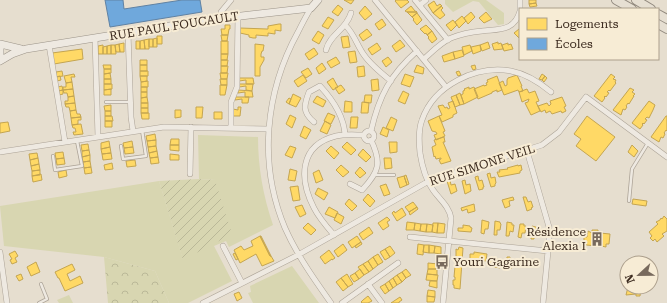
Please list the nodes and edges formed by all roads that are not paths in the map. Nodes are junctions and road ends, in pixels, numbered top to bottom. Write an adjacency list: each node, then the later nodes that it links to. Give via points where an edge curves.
1 (231, 0): 15 (street, via 221,12)
2 (318, 0): 9 (street)
3 (375, 0): 25 (street)
4 (415, 0): 8 (street)
5 (426, 0): 8 (street)
6 (616, 0): 10 (main road)
7 (636, 0): 11 (main road)
8 (420, 5): 19 (street)
9 (311, 8): 14 (street, RUE PAUL FOUCAULT); 36 (street, via 280,71)
10 (630, 8)
11 (649, 8)
12 (519, 12): 19 (street, via 515,21 503,29 474,32)
13 (351, 13): 16 (street)
14 (238, 16): 15 (street, RUE PAUL FOUCAULT); 35 (street, via 237,87 231,102)
15 (221, 18): 17 (street, RUE PAUL FOUCAULT)
16 (346, 26): 24 (street, via 332,39); 28 (street, via 368,61)
17 (128, 33): 18 (street, RUE PAUL FOUCAULT); 32 (street)
18 (94, 38): 21 (street, RUE PAUL FOUCAULT); 42 (street)
19 (448, 40): 26 (street)
20 (0, 44): 23 (street, RUE PAUL FOUCAULT)
21 (49, 46): 23 (street, RUE PAUL FOUCAULT); 45 (street)
22 (0, 49): 27 (street)
23 (26, 49): 27 (street, RUE PAUL FOUCAULT)
24 (326, 50)
25 (417, 51): 26 (street); 28 (street, via 400,67)
26 (424, 59): 29 (street)
27 (0, 61)
28 (391, 81): 39 (street, via 378,104)
29 (446, 87): 30 (street, via 472,74 501,70 528,76); 55 (street, via 430,105 421,123 420,154)
30 (551, 92)
31 (106, 102): 32 (lane)
32 (130, 102): 38 (street)
33 (314, 122): 40 (street, via 306,114 305,106 309,92 320,86 338,109)
34 (191, 127): 35 (street); 37 (street); 52 (street)
35 (231, 128): 36 (street)
36 (268, 129): 64 (street, via 269,163 274,195)
37 (142, 130): 38 (street); 47 (lane, via 146,156 123,159)
38 (133, 131): 42 (street)
39 (371, 131): 41 (street, via 366,131); 44 (street, via 374,136)
40 (345, 135): 41 (street); 58 (street, via 329,139 317,146 308,156 304,167 312,205)
41 (364, 135): 44 (street, via 367,140)
42 (98, 137): 43 (street)
43 (77, 140): 45 (street); 50 (lane, via 82,166 55,170)
44 (371, 140): 53 (street, via 378,159)
45 (65, 142): 49 (street)
46 (648, 143): 48 (street, RUE SIMONE VEIL, via 586,97 554,137); 51 (street, RUE SIMONE VEIL); 57 (lane, via 632,169)
47 (121, 146)
48 (527, 151): 55 (street, RUE SIMONE VEIL); 62 (street, via 548,219)
49 (0, 152)
50 (53, 156)
51 (667, 157)
52 (190, 174)
53 (374, 175): 54 (lane); 56 (street, via 362,190)
54 (394, 175)
55 (428, 181): 58 (street, RUE SIMONE VEIL); 60 (street, via 449,211)
56 (350, 184)
57 (629, 201)
58 (334, 235): 64 (street, RUE SIMONE VEIL)
59 (410, 237): 60 (street)
60 (450, 241): 62 (street); 75 (street)
61 (223, 246): 66 (street)
62 (548, 251): 76 (street)
63 (0, 252): 70 (street)
64 (298, 255): 66 (street, RUE SIMONE VEIL); 72 (street)
65 (398, 263): 68 (street)
66 (242, 283): 69 (street, RUE SIMONE VEIL)
67 (41, 284): 71 (lane, via 47,299)
68 (368, 284): 73 (street); 74 (street)
69 (205, 302)
70 (7, 303)
71 (38, 303)
72 (331, 303)
73 (342, 303)
74 (382, 303)
75 (443, 303)
76 (543, 303)

